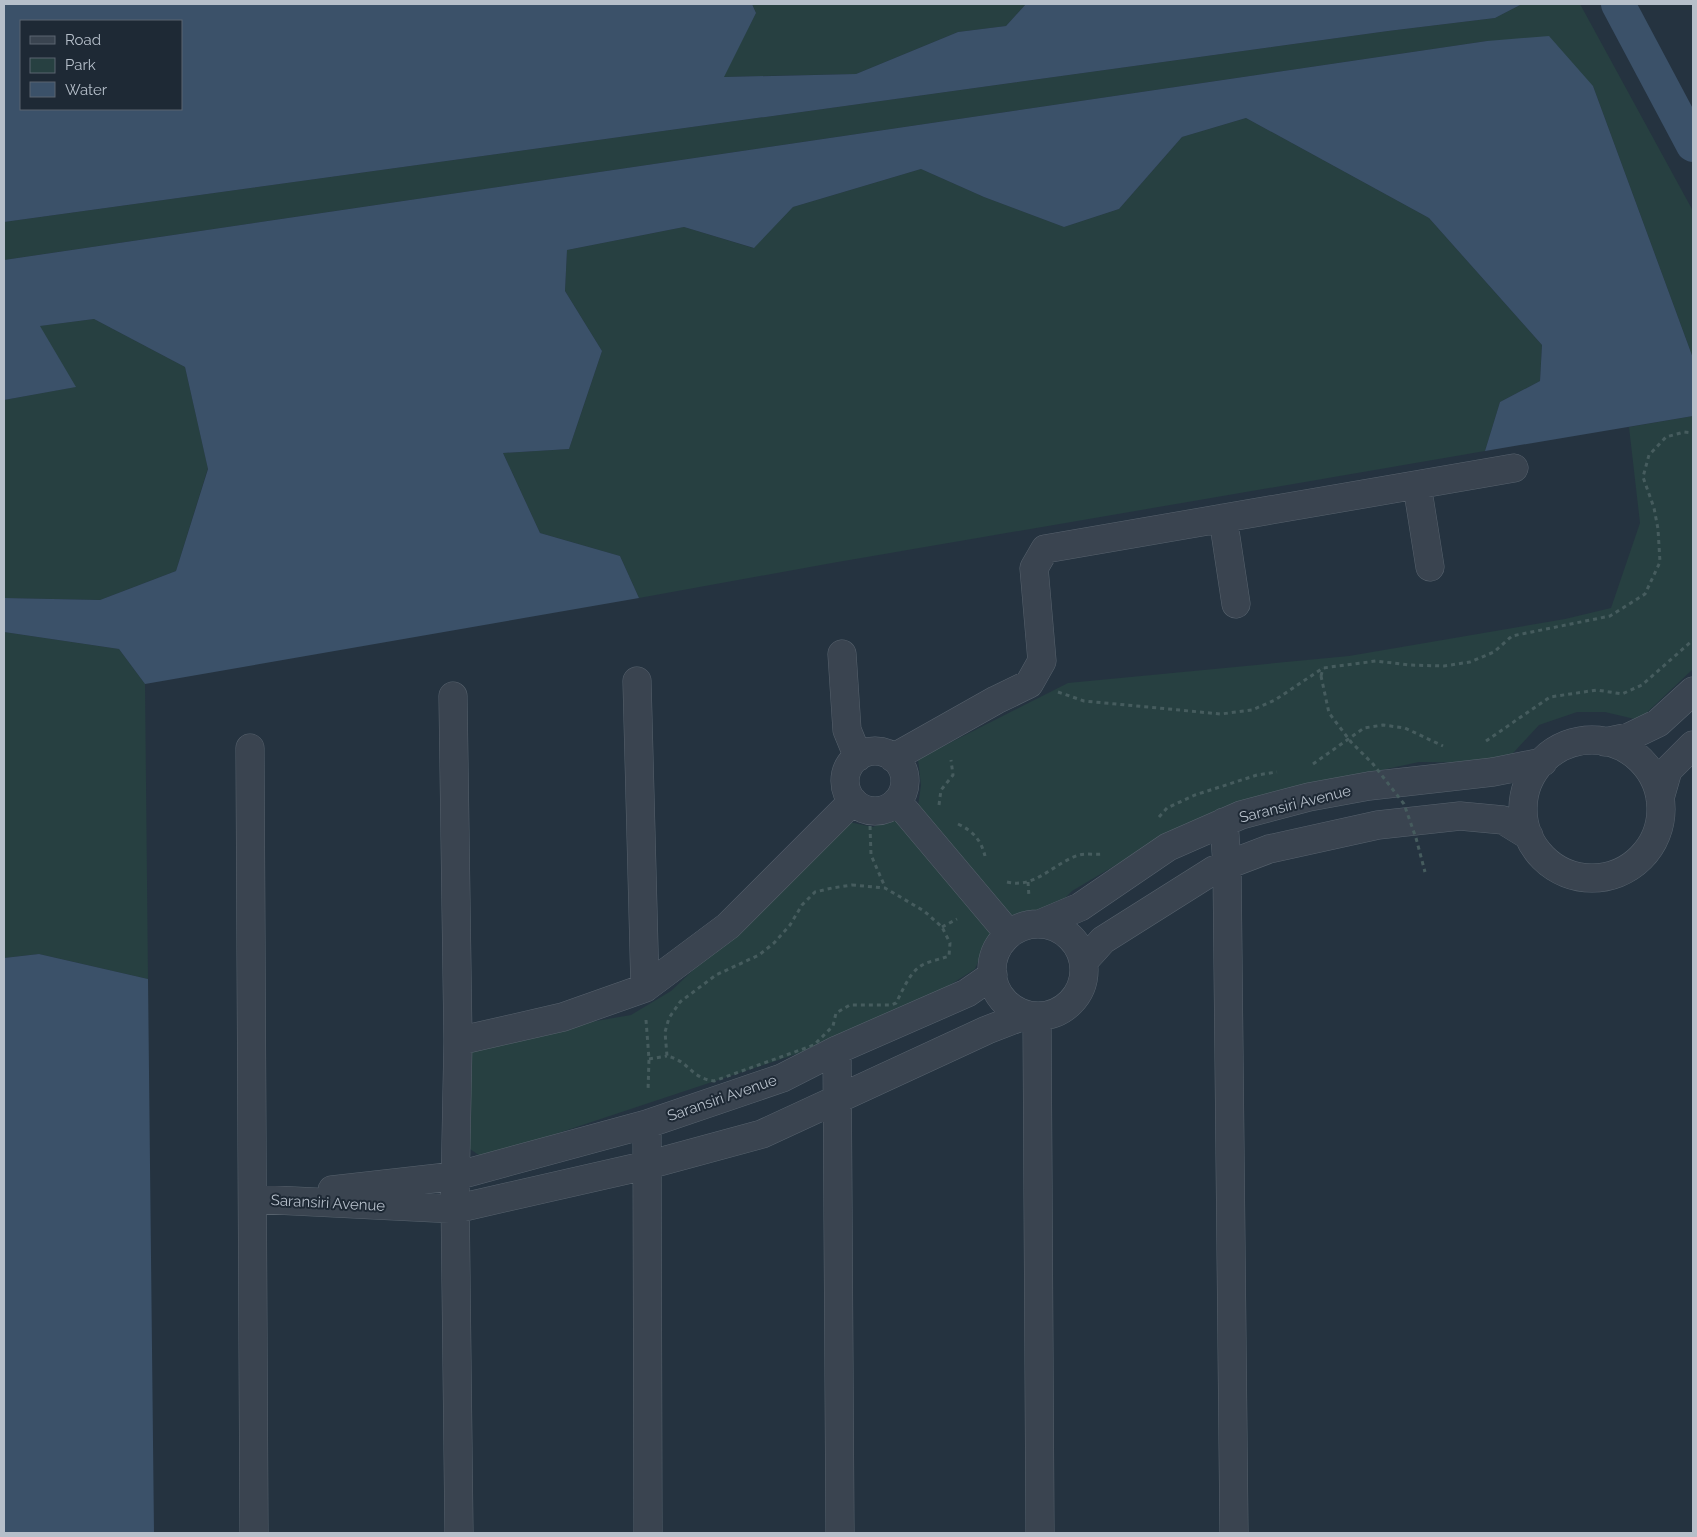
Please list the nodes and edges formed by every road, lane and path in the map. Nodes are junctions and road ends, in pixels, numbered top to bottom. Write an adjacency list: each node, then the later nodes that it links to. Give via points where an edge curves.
1 (1693, 433): 9 (path, via 1666,437 1649,455 1643,477 1657,522 1660,562 1645,594 1610,616 1512,636 1494,652 1470,662 1444,666 1376,661)
2 (1514, 468): 3 (street)
3 (1417, 485): 4 (street); 5 (street)
4 (1223, 518): 6 (street); 10 (street, via 1045,549 1034,568 1042,660)
5 (1430, 567)
6 (1236, 604)
7 (1693, 640): 16 (path, via 1642,685 1622,694 1597,690 1550,697 1487,741)
8 (842, 654): 20 (street, via 847,730)
9 (1322, 668): 10 (path, via 1252,710 1220,714 1084,701 1058,692); 36 (path, bridge, via 1329,713 1404,804)
10 (1035, 672): 14 (street, via 1029,684)
11 (637, 681): 43 (street)
12 (1693, 691): 15 (street, via 1658,723)
13 (453, 696): 45 (street)
14 (934, 734): 21 (street); 28 (path, via 951,760 952,775 941,790)
15 (1605, 742): 22 (street, via 1575,742 1554,752); 25 (street, via 1621,746 1641,760 1654,777)
16 (1477, 744)
17 (1693, 745): 25 (street, via 1668,770)
18 (1451, 747): 23 (path, via 1442,746 1405,728 1383,724 1364,728)
19 (250, 748): 53 (street)
20 (858, 757): 21 (street, via 876,751); 27 (street, via 851,764 846,783 848,792)
21 (893, 758): 26 (street, via 904,773 904,789)
22 (1543, 762): 31 (street, Saransiri Avenue, via 1309,797); 32 (street, via 1536,768 1526,789 1523,813)
23 (1312, 765)
24 (1281, 771): 29 (path, via 1257,775 1195,795 1167,808)
25 (1660, 798): 32 (street, via 1660,820 1654,841 1641,859 1624,871 1602,878 1581,878 1560,871 1541,856)
26 (897, 801): 27 (street, via 880,811); 40 (street)
27 (861, 806): 38 (path, via 871,855); 43 (street, via 728,926)
28 (939, 808)
29 (1157, 820)
30 (955, 822): 34 (path, via 972,832 982,845)
31 (1224, 822): 35 (street); 39 (street, Saransiri Avenue, via 1168,847 1080,907)
32 (1529, 836): 35 (street, via 1503,820 1460,816 1369,827 1269,848)
33 (1105, 854): 37 (path, via 1080,854 1032,882 1014,884)
34 (986, 858)
35 (1227, 865): 41 (street, via 1103,940); 60 (street)
36 (1426, 872)
37 (1001, 881)
38 (885, 888): 47 (path, via 852,885 815,892 774,943 759,955 716,975 680,1002 669,1018 665,1032); 47 (path, via 924,911 942,927 950,943 949,956 917,968 896,1003 850,1005 836,1013 833,1026 814,1045 714,1081 703,1080 677,1058)
39 (1042, 923): 40 (street, via 1026,925); 41 (street, via 1069,935)
40 (1009, 934): 42 (street, via 994,954)
41 (1084, 962): 44 (street, via 1079,992 1069,1004 1056,1013)
42 (993, 975): 44 (street, via 1001,998 1012,1008); 46 (street, Saransiri Avenue, via 966,993)
43 (644, 988): 45 (street, via 563,1017); 48 (path)
44 (1031, 1016): 49 (street, Saransiri Avenue, via 987,1030); 59 (street)
45 (458, 1041): 52 (street)
46 (836, 1050): 49 (street); 50 (street, Saransiri Avenue, via 782,1078)
47 (667, 1056): 48 (path)
48 (648, 1059): 50 (path)
49 (836, 1100): 51 (street, Saransiri Avenue, via 762,1134); 58 (street)
50 (647, 1124): 51 (street); 52 (street, Saransiri Avenue)
51 (648, 1165): 54 (street, Saransiri Avenue); 57 (street)
52 (456, 1176): 53 (street, Saransiri Avenue); 54 (street)
53 (254, 1199): 54 (street, Saransiri Avenue); 55 (street)
54 (455, 1209): 56 (street)
55 (254, 1533)
56 (459, 1533)
57 (648, 1533)
58 (840, 1533)
59 (1040, 1533)
60 (1234, 1533)

